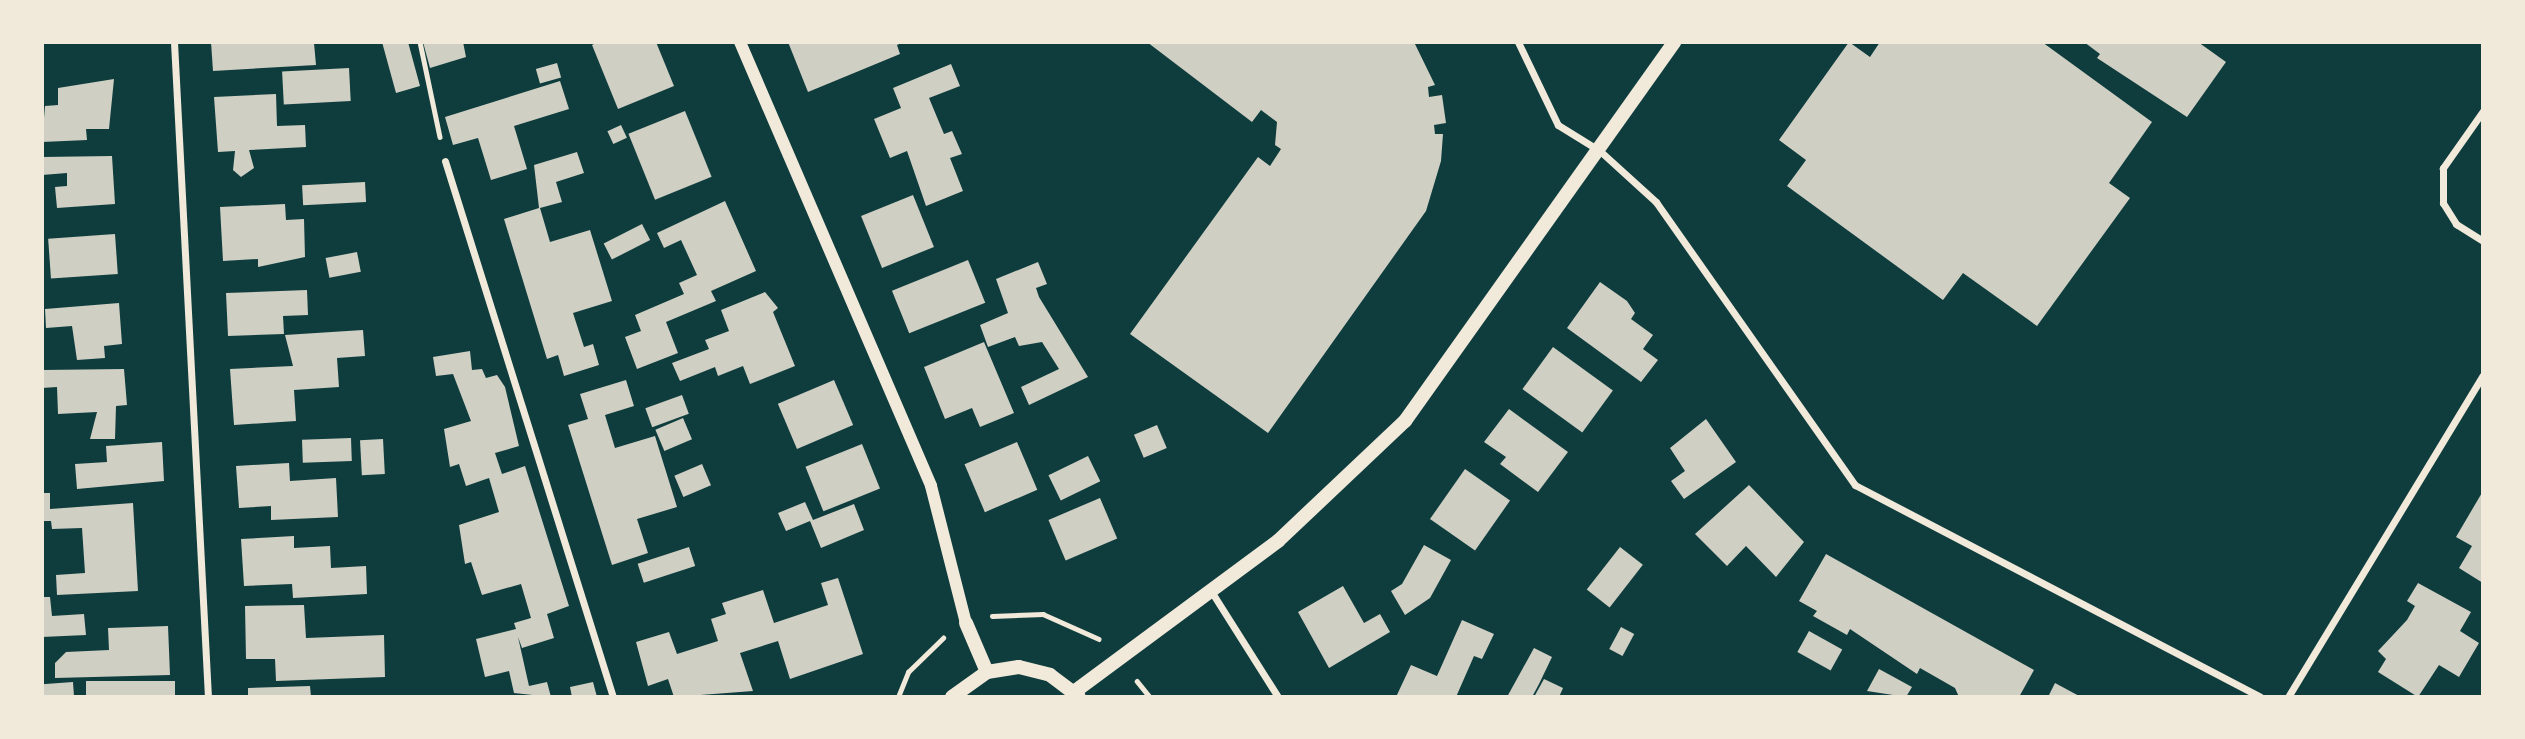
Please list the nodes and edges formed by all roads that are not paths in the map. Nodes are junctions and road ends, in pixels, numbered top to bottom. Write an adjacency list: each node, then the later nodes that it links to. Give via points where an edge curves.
1 (174, 42): 14 (street)
2 (740, 42): 11 (street, via 932,486)
3 (1518, 42): 6 (street, via 1558,124)
4 (1674, 42): 6 (main road)
5 (2483, 110): 8 (street, via 2443,168 2443,203 2456,224)
6 (1600, 151): 10 (main road, via 1405,421 1335,495); 18 (street, via 1657,202 1856,485)
7 (444, 161): 15 (street)
8 (2483, 241)
9 (2483, 375): 19 (street)
10 (1211, 591): 13 (main road); 17 (street)
11 (966, 622): 12 (main road)
12 (987, 672): 13 (main road, via 1020,667 1050,675); 16 (main road)
13 (1076, 694)
14 (208, 697)
15 (612, 697)
16 (952, 697)
17 (1278, 697)
18 (2260, 697)
19 (2288, 697)

